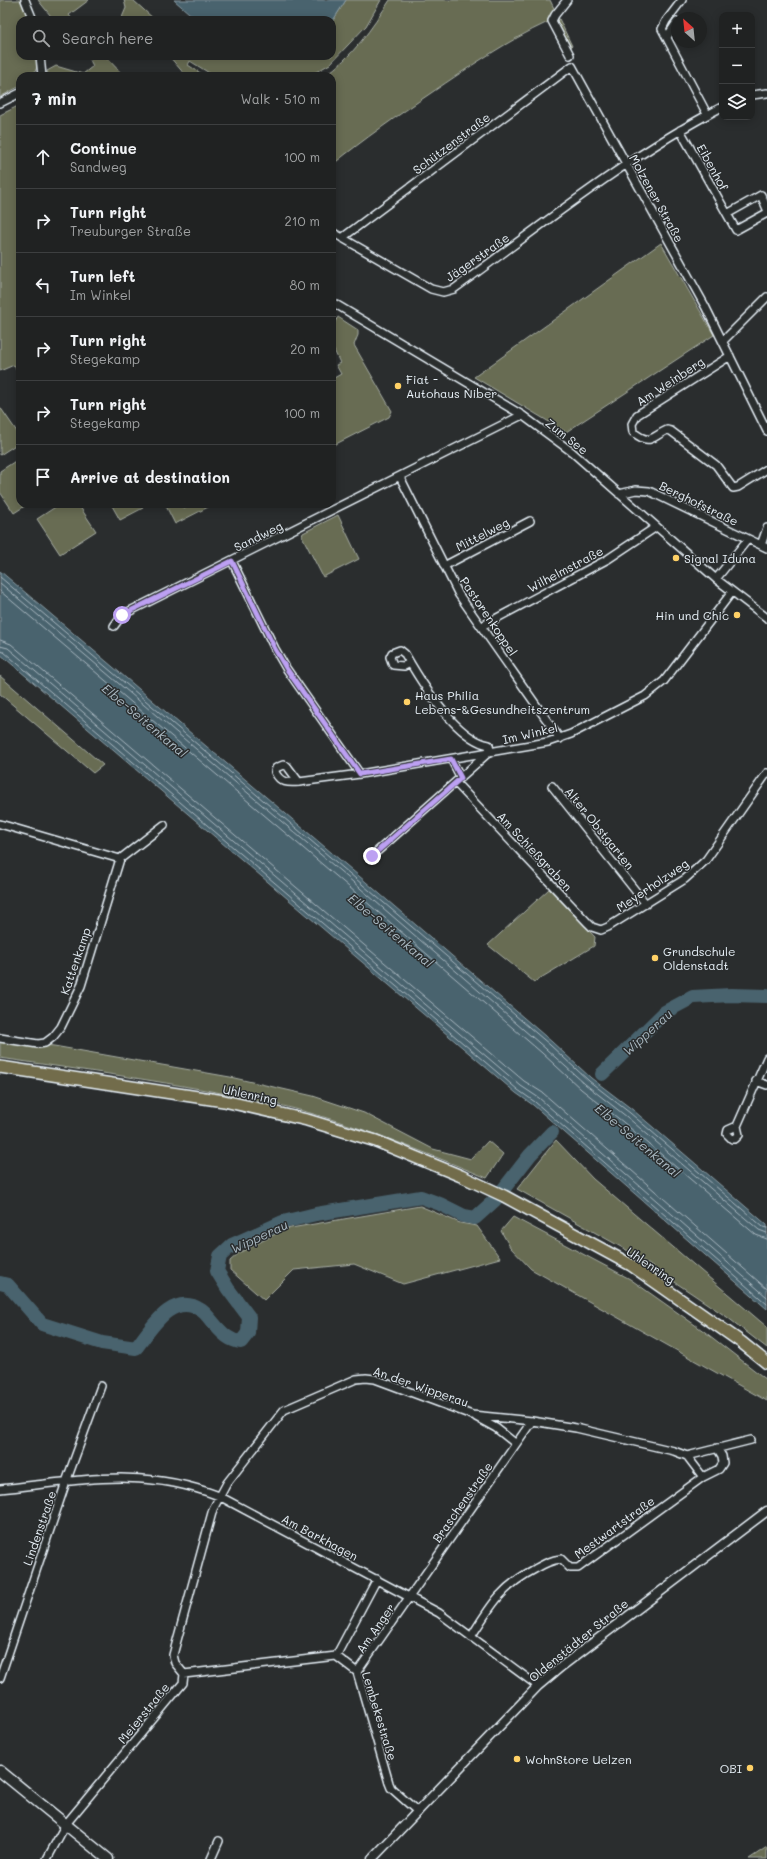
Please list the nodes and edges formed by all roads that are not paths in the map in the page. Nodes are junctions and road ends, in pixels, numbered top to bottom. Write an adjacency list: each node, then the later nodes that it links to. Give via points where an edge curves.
1 (25, 0): 6 (street)
2 (567, 0): 9 (street, via 552,21)
3 (682, 0): 4 (street)
4 (672, 12)
5 (671, 14): 8 (street, via 662,29)
6 (31, 16)
7 (671, 31): 8 (street)
8 (667, 37): 18 (street)
9 (570, 55)
10 (40, 60): 12 (street)
11 (572, 66): 20 (street, Molzener Straße); 25 (street, Schützenstraße)
12 (42, 72)
13 (767, 93): 15 (street)
14 (16, 95): 16 (street)
15 (755, 95)
16 (0, 103)
17 (719, 108): 18 (street, Jägerstraße)
18 (707, 114): 19 (street, Jägerstraße)
19 (680, 130): 20 (street, Jägerstraße); 23 (street, Eibenhof)
20 (626, 164): 25 (street, Jägerstraße, via 454,289 443,292 431,289); 28 (street, Molzener Straße)
21 (767, 209): 23 (street, via 762,195)
22 (767, 213): 23 (street, Eibenhof, via 736,230)
23 (727, 214)
24 (336, 234): 25 (street, Jägerstraße)
25 (342, 238)
26 (767, 297): 28 (street)
27 (336, 304): 30 (street, Zum See)
28 (723, 341): 29 (street, Molzener Straße)
29 (730, 356): 31 (street, Molzener Straße); 32 (street, Am Weinberg, via 637,416 632,424 634,432 649,440 667,430 671,431 716,465 733,488)
30 (522, 415): 33 (street, Sandweg); 34 (street, Zum See, via 572,452)
31 (767, 431)
32 (767, 469)
33 (400, 477): 40 (street, Sandweg); 41 (street, Pastorenkoppel)
34 (619, 494): 36 (street, Zum See); 38 (street, Berghofstraße, via 636,490 649,491)
35 (530, 521): 41 (street, Mittelweg)
36 (656, 527): 42 (street, Zum See); 46 (street, Wilhelmstraße, via 608,559)
37 (767, 528): 39 (street)
38 (748, 539): 39 (street, Berghofstraße); 42 (street)
39 (764, 547)
40 (232, 561): 45 (street, Sandweg, via 122,615); 52 (street, via 286,668)
41 (444, 566): 46 (street, Pastorenkoppel, via 459,595)
42 (716, 579): 43 (street, Zum See)
43 (732, 592): 44 (street, Zum See); 48 (street, Im Winkel, via 664,681 654,690)
44 (767, 618)
45 (114, 626)
46 (482, 626): 48 (street, Pastorenkoppel)
47 (410, 663): 49 (street, via 448,718 479,743 490,745)
48 (560, 739): 49 (street, Im Winkel)
49 (488, 753): 50 (street, Im Winkel); 53 (street)
50 (451, 759): 52 (street, Im Winkel); 53 (street, Am Schießgraben)
51 (767, 773): 60 (street, Meyerholzweg, via 706,860 685,878)
52 (360, 774): 54 (street, Im Winkel)
53 (458, 780): 58 (street); 61 (street, Am Schießgraben, via 592,927)
54 (299, 782)
55 (552, 786): 60 (street, Alter Obstgarten)
56 (0, 824): 59 (street)
57 (164, 825): 59 (street)
58 (372, 856)
59 (120, 859): 62 (street, Kattenkamp, via 81,986 61,1027 54,1037 45,1043)
60 (646, 904): 61 (street, Meyerholzweg)
61 (601, 930)
62 (0, 1038)
63 (767, 1058): 65 (street)
64 (0, 1067): 68 (highway, Uhlenring, via 224,1101 307,1120 376,1141 483,1186 631,1265)
65 (756, 1081): 66 (street); 67 (street)
66 (767, 1085)
67 (737, 1126)
68 (767, 1363)
69 (101, 1386): 77 (street, Lindenstraße)
70 (472, 1415): 71 (street, An der Wipperau); 73 (street, An der Wipperau, via 496,1428); 79 (street, An der Wipperau, via 375,1379 356,1379 284,1410)
71 (532, 1421): 73 (street, Braschenstraße); 75 (street, An der Wipperau, via 618,1437)
72 (751, 1440): 74 (street)
73 (516, 1444): 82 (street, Braschenstraße)
74 (717, 1448): 75 (street); 76 (street, Mestwartstraße, via 724,1463 719,1469)
75 (687, 1456): 76 (street)
76 (703, 1477): 83 (street, Mestwartstraße, via 578,1568 570,1568 561,1559 552,1560 518,1577 490,1606)
77 (66, 1482): 78 (street, Am Barkhagen); 79 (street, Am Barkhagen, via 136,1477 201,1488); 87 (street, Lindenstraße)
78 (0, 1489)
79 (219, 1496): 81 (street, Am Barkhagen); 86 (street, via 213,1509 173,1655 175,1663)
80 (767, 1511): 88 (street, Oldenstädter Straße)
81 (377, 1579): 82 (street, Am Barkhagen); 84 (street, Am Anger)
82 (410, 1597): 83 (street, Am Barkhagen, via 439,1613); 85 (street, Am Anger)
83 (471, 1636): 88 (street, Am Barkhagen)
84 (336, 1656): 85 (street, Lembekestraße); 86 (street)
85 (357, 1672): 90 (street, Lembekestraße, via 389,1784)
86 (184, 1674): 91 (street, Meierstraße, via 183,1683)
87 (0, 1678)
88 (538, 1686): 90 (street, Oldenstädter Straße)
89 (0, 1771): 91 (main road)
90 (418, 1812): 96 (street, Oldenstädter Straße)
91 (66, 1824): 93 (street, Meierstraße); 94 (main road)
92 (219, 1841): 95 (street)
93 (47, 1859)
94 (108, 1859)
95 (211, 1859)
96 (372, 1859)

